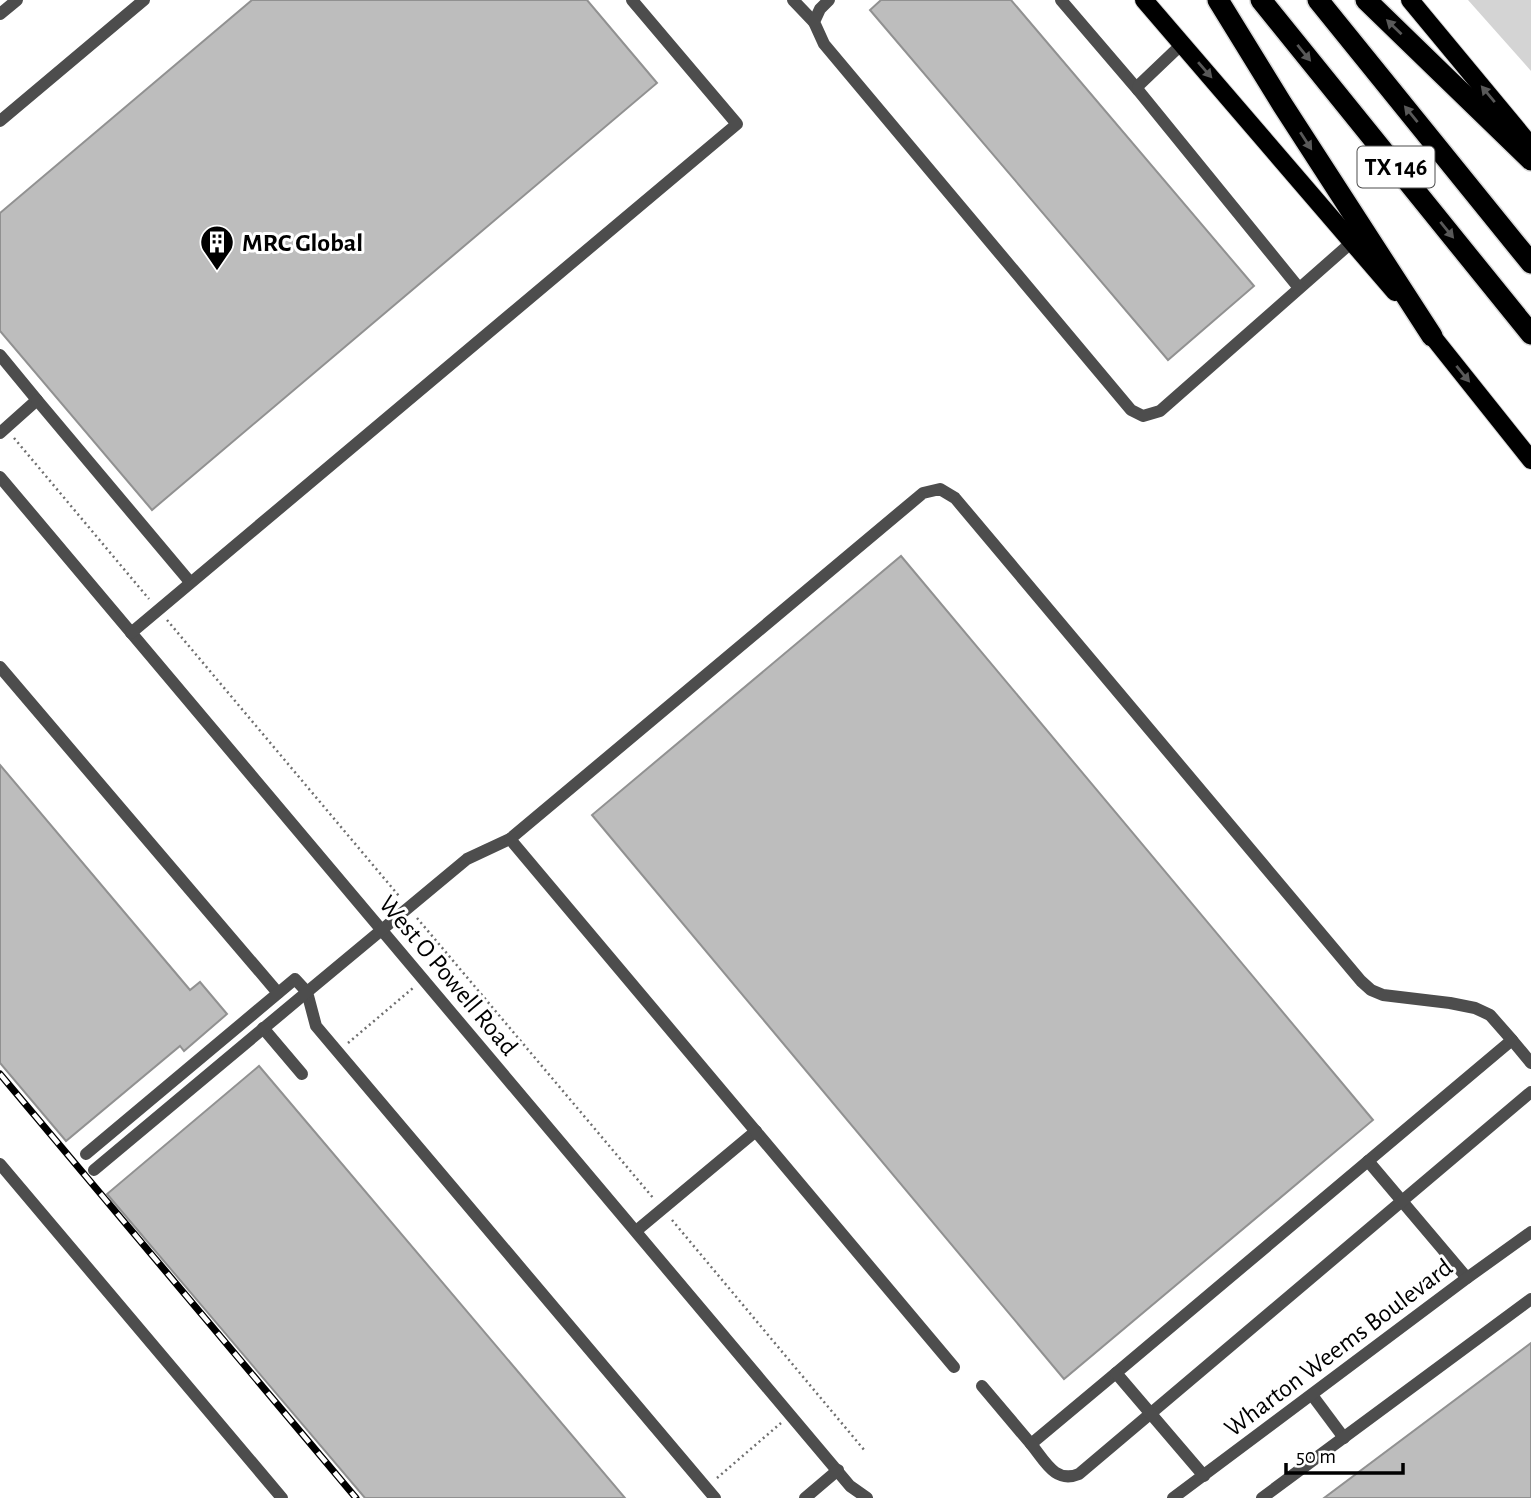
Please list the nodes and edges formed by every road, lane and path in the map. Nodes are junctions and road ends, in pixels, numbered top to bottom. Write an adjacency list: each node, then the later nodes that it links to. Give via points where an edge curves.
1 (16, 0): 13 (street)
2 (144, 0): 17 (street)
3 (632, 0): 30 (street, via 737,124)
4 (793, 0): 14 (street)
5 (829, 0): 14 (street)
6 (1061, 0): 16 (street)
7 (1144, 0): 15 (main road)
8 (1219, 0): 24 (highway, one-way to 24)
9 (1261, 0): 23 (highway, TX 146, one-way to 23)
10 (1318, 0): 21 (highway, TX 146, one-way to 10)
11 (1366, 0): 19 (highway, one-way to 11)
12 (1410, 0): 18 (main road, one-way to 12)
13 (0, 14)
14 (814, 22): 22 (street, via 824,44 1131,410 1143,416 1160,411)
15 (1182, 44): 16 (street); 20 (main road, one-way to 20)
16 (1138, 90): 22 (street)
17 (0, 121)
18 (1531, 146)
19 (1531, 160)
20 (1352, 242): 22 (street); 24 (main road)
21 (1531, 262)
22 (1299, 288)
23 (1531, 334)
24 (1432, 335): 28 (main road, one-way to 28)
25 (0, 355): 26 (street)
26 (37, 400): 27 (street); 30 (street)
27 (3, 431): 31 (path)
28 (1531, 460)
29 (0, 477): 32 (street, West O Powell Road)
30 (191, 582): 31 (street)
31 (158, 609): 32 (street); 35 (path)
32 (131, 633): 36 (street, West O Powell Road)
33 (0, 667): 39 (street)
34 (510, 839): 35 (street, via 467,859); 41 (street, via 923,493 940,489 955,498 1361,981 1383,995 1475,1009 1490,1015); 46 (street)
35 (408, 907): 36 (street); 52 (path)
36 (382, 930): 37 (street, West O Powell Road); 38 (street)
37 (423, 979): 42 (path); 53 (street, West O Powell Road)
38 (307, 992): 39 (street, via 295,979); 40 (street); 42 (street, via 316,1026)
39 (278, 993): 47 (street)
40 (263, 1028): 44 (street); 50 (street)
41 (1512, 1040): 43 (street); 48 (street)
42 (338, 1051): 68 (street)
43 (1531, 1063)
44 (302, 1074)
45 (1531, 1092): 51 (street)
46 (756, 1131): 52 (street); 57 (street)
47 (86, 1154)
48 (1368, 1161): 51 (street); 58 (street)
49 (0, 1164): 69 (street)
50 (93, 1170)
51 (1401, 1201): 55 (street); 61 (street)
52 (662, 1209): 53 (street); 65 (path)
53 (636, 1231): 62 (street, West O Powell Road)
54 (1531, 1232): 55 (street, Wharton Weems Boulevard)
55 (1466, 1278): 60 (street, Wharton Weems Boulevard)
56 (1531, 1299): 63 (street)
57 (954, 1367)
58 (1116, 1373): 61 (street); 64 (street)
59 (982, 1387): 64 (street)
60 (1312, 1395): 63 (street); 67 (street, Wharton Weems Boulevard)
61 (1150, 1413): 64 (street, via 1071,1477 1052,1471); 67 (street)
62 (791, 1415): 66 (street, West O Powell Road); 68 (path)
63 (1344, 1438): 74 (street)
64 (1031, 1444)
65 (866, 1451)
66 (838, 1470): 71 (street); 72 (street, West O Powell Road)
67 (1204, 1476): 73 (street, Wharton Weems Boulevard)
68 (706, 1487): 70 (street)
69 (282, 1498)
70 (715, 1498)
71 (805, 1498)
72 (867, 1498)
73 (1173, 1498)
74 (1262, 1498)

